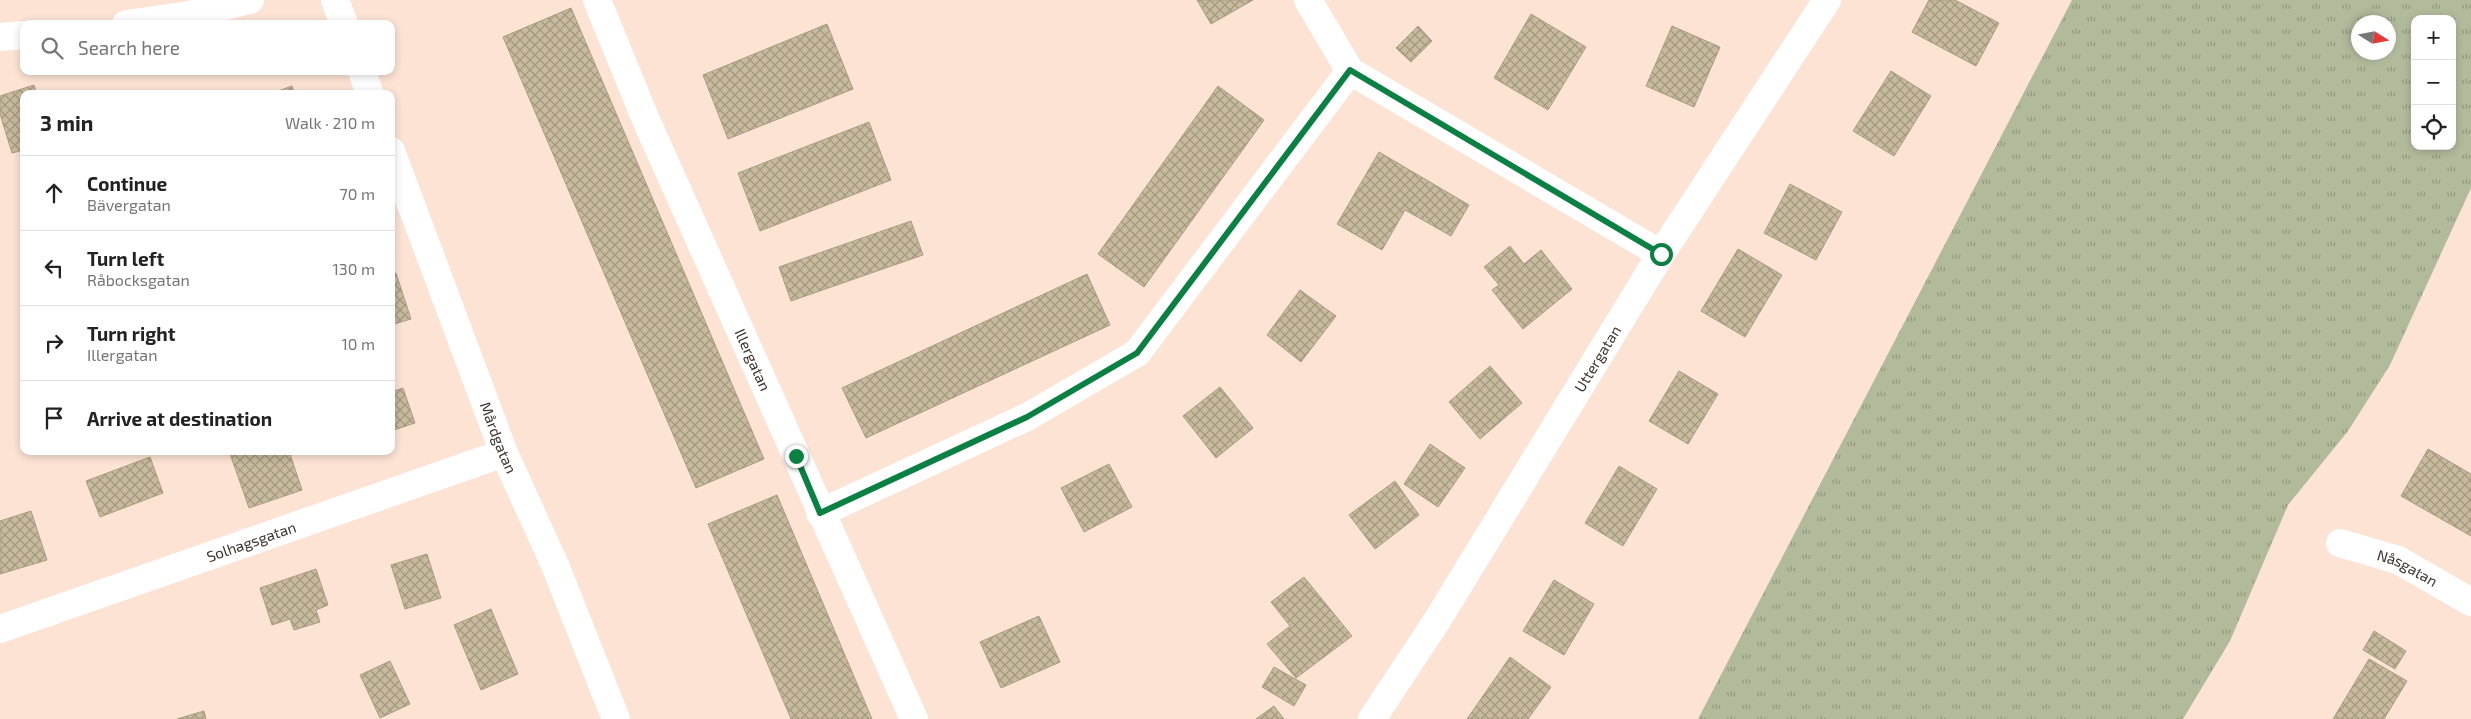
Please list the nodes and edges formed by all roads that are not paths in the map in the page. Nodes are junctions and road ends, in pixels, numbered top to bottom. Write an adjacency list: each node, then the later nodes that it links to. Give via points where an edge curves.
1 (250, 0): 6 (street)
2 (335, 0): 7 (street)
3 (1308, 0): 10 (street)
4 (1827, 0): 14 (street, Uttergatan)
5 (606, 4): 16 (street, Illergatan, via 646,120)
6 (154, 20)
7 (342, 20)
8 (20, 35): 9 (street)
9 (0, 37)
10 (1350, 70): 14 (street); 16 (street, via 1137,353 1027,417)
11 (363, 75): 12 (street)
12 (369, 90)
13 (395, 162): 15 (street, Mårdgatan)
14 (1661, 254): 22 (street, Uttergatan, via 1438,619)
15 (504, 453): 19 (street, Solhagsgatan); 20 (street, Mårdgatan, via 556,565)
16 (820, 513): 21 (street, Illergatan)
17 (2340, 543): 18 (street, Nåsgatan, via 2398,560)
18 (2471, 602)
19 (0, 629)
20 (616, 719)
21 (914, 719)
22 (1372, 719)

